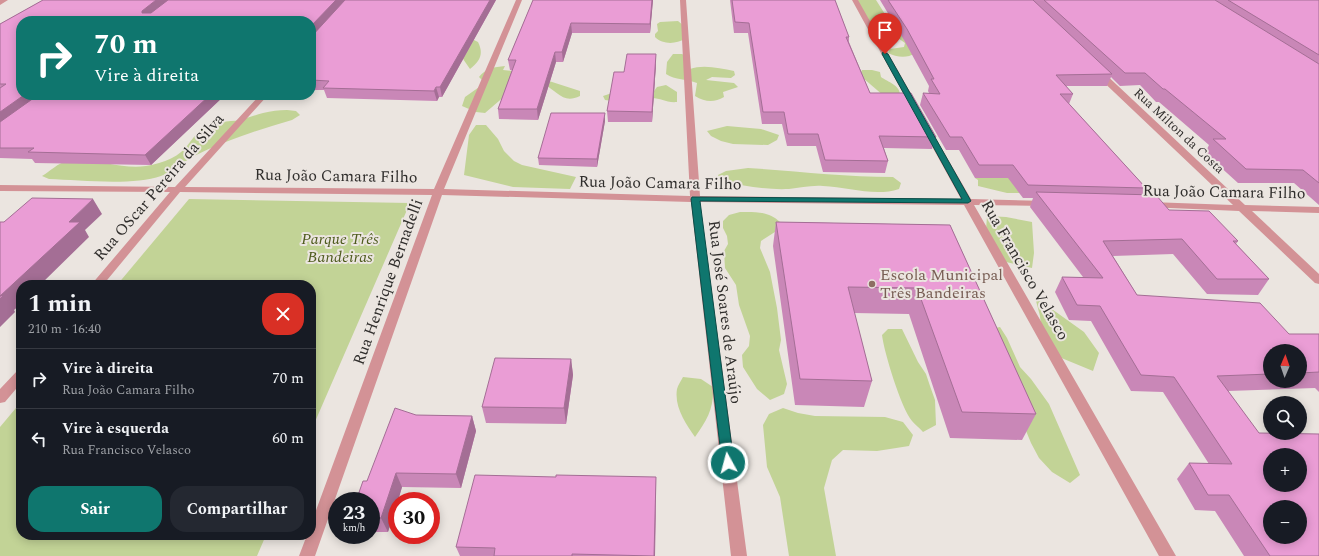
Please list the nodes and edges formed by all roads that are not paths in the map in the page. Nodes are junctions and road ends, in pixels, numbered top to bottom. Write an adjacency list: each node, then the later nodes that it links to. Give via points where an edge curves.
1 (5, 0): 5 (street)
2 (519, 0): 10 (street, Rua Henrique Bernadelli)
3 (683, 0): 11 (street, Rua José Soares de Araújo)
4 (855, 0): 12 (street, Rua Francisco Velasco)
5 (0, 3)
6 (1091, 66): 15 (street, Rua Milton da Costa)
7 (259, 100): 9 (street, Rua OScar Pereira da Silva)
8 (0, 188): 9 (street, Rua João Camara Filho)
9 (178, 189): 10 (street, Rua João Camara Filho); 17 (street, Rua OScar Pereira da Silva)
10 (438, 192): 11 (street, Rua João Camara Filho); 21 (street, Rua Henrique Bernadelli)
11 (695, 199): 12 (street, Rua João Camara Filho); 24 (street, Rua José Soares de Araújo)
12 (968, 201): 13 (street, Rua João Camara Filho); 25 (street, Rua Francisco Velasco)
13 (1054, 203)
14 (1140, 205): 15 (street, Rua João Camara Filho)
15 (1242, 208): 16 (street, Rua João Camara Filho); 18 (street, Rua Milton da Costa)
16 (1319, 210)
17 (100, 280)
18 (1319, 280)
19 (16, 380): 20 (street)
20 (0, 398)
21 (316, 531)
22 (313, 540): 23 (street, Rua Henrique Bernadelli)
23 (307, 556)
24 (739, 556)
25 (1168, 556)

